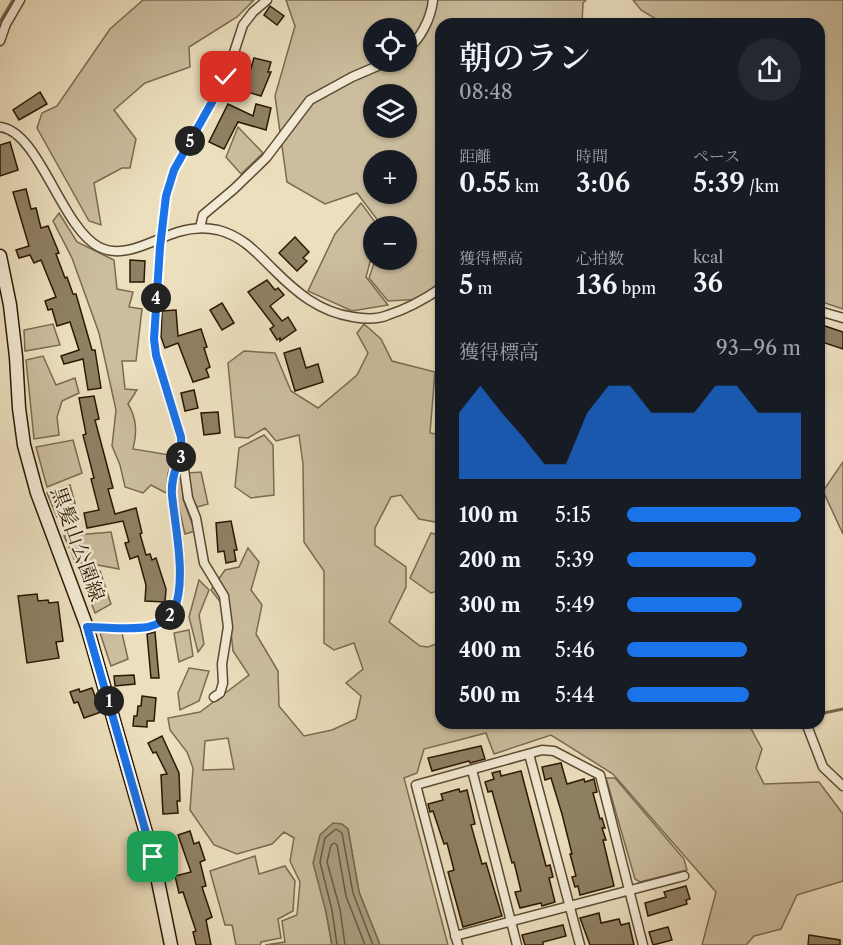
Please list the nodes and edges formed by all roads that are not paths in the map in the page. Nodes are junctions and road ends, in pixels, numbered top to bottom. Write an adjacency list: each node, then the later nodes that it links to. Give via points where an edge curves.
1 (20, 0): 5 (street)
2 (267, 0): 9 (street, via 243,25 226,77 174,170)
3 (433, 0): 4 (street, via 424,30)
4 (417, 38)
5 (0, 40)
6 (364, 72): 8 (street, via 310,100 266,158 203,214)
7 (0, 127): 9 (street, via 16,133 27,145 73,220 100,247 134,249)
8 (200, 228): 9 (street); 11 (street, via 219,230 248,244 309,302 329,312 368,319 387,316)
9 (161, 238): 14 (street, via 154,339 181,437)
10 (0, 256): 15 (main road, 黒髪山公園線, via 12,326 24,445 37,494)
11 (435, 291)
12 (825, 313): 13 (street)
13 (843, 318)
14 (180, 458): 15 (street, via 171,493 180,580 174,609 168,618 147,627); 16 (street, via 204,563 224,596 228,627 223,682)
15 (87, 627): 26 (main road, 黒髪山公園線, via 151,848)
16 (214, 698)
17 (808, 729): 20 (street, via 823,767)
18 (529, 754): 19 (street); 22 (street, via 554,751 600,776); 23 (street)
19 (472, 770): 24 (street); 25 (street, via 416,785)
20 (843, 786)
21 (684, 876): 22 (street)
22 (630, 890): 23 (street); 29 (street)
23 (570, 906): 24 (street); 28 (street)
24 (510, 921): 25 (street); 27 (street)
25 (456, 940)
26 (171, 945)
27 (517, 945)
28 (580, 945)
29 (644, 945)

